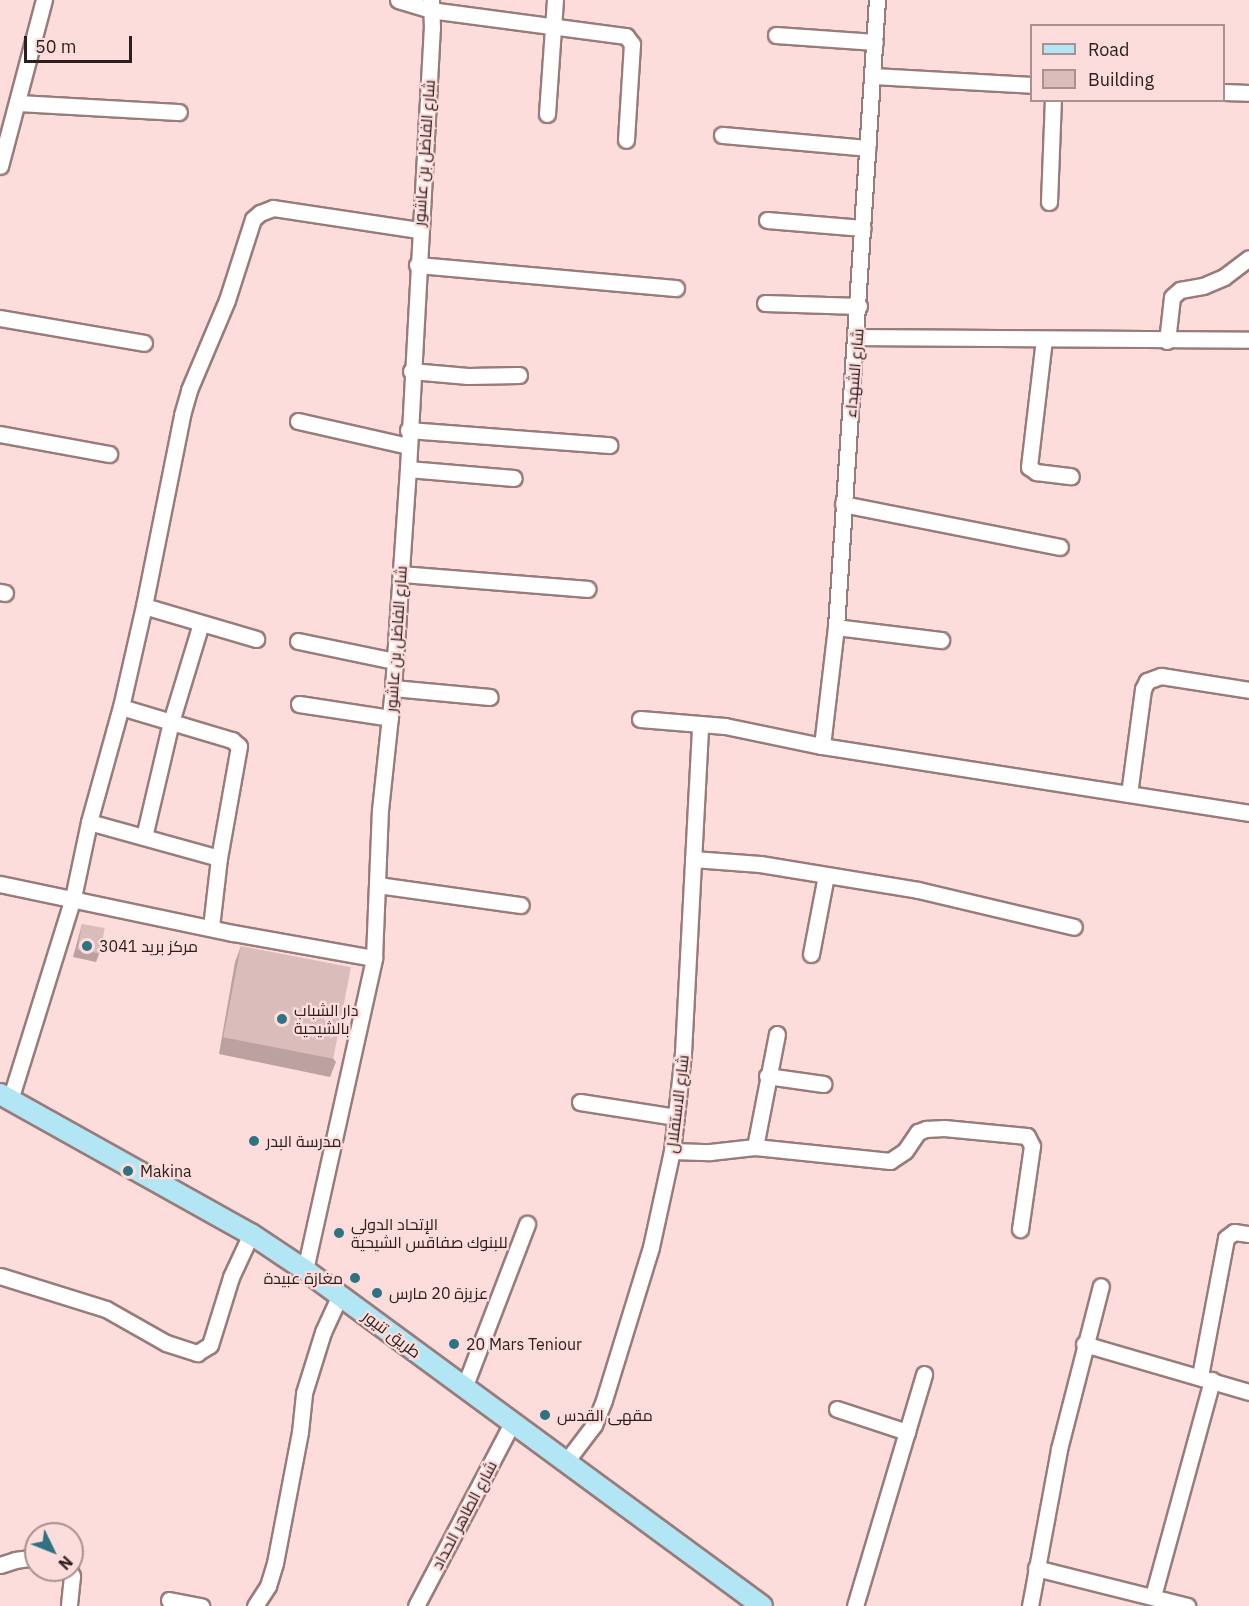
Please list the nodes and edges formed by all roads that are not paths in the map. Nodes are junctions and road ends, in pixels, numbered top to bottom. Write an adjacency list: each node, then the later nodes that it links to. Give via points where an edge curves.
1 (44, 0): 14 (street)
2 (398, 0): 5 (street)
3 (555, 0): 6 (street)
4 (877, 0): 8 (street, شارع الشهداء)
5 (431, 5): 6 (street); 24 (street, شارع الفاضل بن عاشور)
6 (555, 27): 16 (street); 18 (street, via 630,38)
7 (776, 35): 8 (street)
8 (875, 42): 9 (street, شارع الشهداء)
9 (873, 76): 10 (street); 19 (street, شارع الشهداء)
10 (1030, 85)
11 (1225, 92): 12 (street)
12 (1249, 93)
13 (1053, 102): 21 (street)
14 (17, 103): 15 (street); 20 (street)
15 (179, 112)
16 (547, 114)
17 (722, 135): 19 (street)
18 (626, 140)
19 (867, 148): 23 (street, شارع الشهداء)
20 (0, 166)
21 (1049, 202)
22 (767, 220): 23 (street)
23 (863, 228): 29 (street, شارع الشهداء)
24 (419, 230): 26 (street, شارع الفاضل بن عاشور); 51 (street, via 273,208 253,219 213,338 189,390)
25 (1249, 258): 34 (street, via 1224,277 1180,290 1172,297)
26 (417, 265): 27 (street); 36 (street, شارع الفاضل بن عاشور)
27 (676, 288)
28 (765, 303): 29 (street)
29 (859, 306): 31 (street, شارع الشهداء)
30 (0, 318): 35 (street)
31 (857, 337): 32 (street); 47 (street, شارع الشهداء)
32 (1044, 339): 34 (street); 45 (street, via 1029,467 1036,472)
33 (1249, 340): 34 (street)
34 (1167, 341)
35 (144, 343)
36 (411, 371): 37 (street); 39 (street, شارع الفاضل بن عاشور)
37 (519, 375)
38 (298, 421): 42 (street)
39 (408, 429): 41 (street); 42 (street, شارع الفاضل بن عاشور)
40 (0, 434): 43 (street)
41 (609, 445)
42 (408, 446): 44 (street, شارع الفاضل بن عاشور)
43 (109, 454)
44 (408, 469): 46 (street); 49 (street, شارع الفاضل بن عاشور)
45 (1071, 476)
46 (514, 478)
47 (843, 504): 48 (street); 53 (street, شارع الشهداء)
48 (1060, 547)
49 (401, 574): 50 (street); 57 (street, شارع الفاضل بن عاشور)
50 (587, 590)
51 (144, 606): 52 (street); 62 (street)
52 (201, 623): 54 (street); 65 (street)
53 (836, 627): 55 (street); 67 (street, شارع الشهداء)
54 (256, 639)
55 (941, 640)
56 (298, 641): 57 (street)
57 (395, 661): 58 (street, شارع الفاضل بن عاشور)
58 (393, 688): 60 (street); 63 (street, شارع الفاضل بن عاشور)
59 (1249, 690): 68 (street, via 1161,676 1147,681)
60 (490, 697)
61 (299, 704): 63 (street)
62 (121, 707): 65 (street); 70 (street)
63 (390, 718): 76 (street, شارع الفاضل بن عاشور, via 380,810)
64 (640, 719): 66 (street)
65 (171, 722): 71 (street); 72 (street, via 232,740 239,746)
66 (700, 724): 67 (street); 73 (street, شارع الاستقلال)
67 (822, 746): 68 (street)
68 (1129, 794): 69 (street)
69 (1249, 813)
70 (89, 822): 71 (street); 77 (street)
71 (144, 837): 72 (street)
72 (219, 858): 79 (street)
73 (693, 859): 74 (street, via 760,864); 88 (street, شارع الاستقلال)
74 (826, 875): 80 (street, via 918,890); 81 (street)
75 (0, 884): 77 (street)
76 (378, 885): 78 (street); 82 (street, شارع الفاضل بن عاشور)
77 (73, 898): 79 (street); 86 (street)
78 (521, 905)
79 (211, 927): 82 (street)
80 (1074, 927)
81 (811, 954)
82 (374, 958): 95 (street, شارع الفاضل بن عاشور)
83 (777, 1034): 84 (street)
84 (767, 1076): 85 (street); 89 (street)
85 (823, 1084)
86 (5, 1097): 93 (main road, طريق تنيور)
87 (580, 1102): 88 (street)
88 (676, 1117): 90 (street, شارع الاستقلال)
89 (755, 1147): 90 (street); 92 (street, via 890,1161 905,1150 918,1132 926,1129 1027,1136 1032,1146)
90 (672, 1151): 107 (street, شارع الاستقلال, via 651,1247 604,1400 594,1425)
91 (528, 1224): 102 (street)
92 (1020, 1229)
93 (251, 1234): 95 (main road, طريق تنيور); 96 (street, via 231,1277 210,1345 196,1353 166,1343 106,1309)
94 (1249, 1234): 101 (street, via 1234,1233 1226,1238)
95 (305, 1270): 98 (main road, طريق تنيور)
96 (0, 1276)
97 (1101, 1286): 99 (street)
98 (340, 1295): 102 (main road, طريق تنيور); 117 (street, via 323,1332 304,1393 275,1563 268,1586)
99 (1084, 1344): 101 (street); 110 (street)
100 (924, 1374): 106 (street)
101 (1206, 1378): 103 (street); 112 (street)
102 (464, 1388): 105 (main road, طريق تنيور)
103 (1249, 1392)
104 (837, 1409): 106 (street)
105 (512, 1423): 107 (main road, طريق تنيور); 118 (street, شارع الطاهر الحداد)
106 (907, 1432): 119 (street)
107 (565, 1463): 114 (main road, طريق تنيور)
108 (24, 1559): 109 (street)
109 (0, 1566)
110 (1036, 1568): 112 (street); 120 (street)
111 (71, 1582): 115 (street)
112 (1153, 1596): 121 (street)
113 (169, 1600): 116 (street)
114 (756, 1604)
115 (69, 1606)
116 (201, 1606)
117 (255, 1606)
118 (416, 1606)
119 (855, 1606)
120 (1030, 1606)
121 (1187, 1606)

